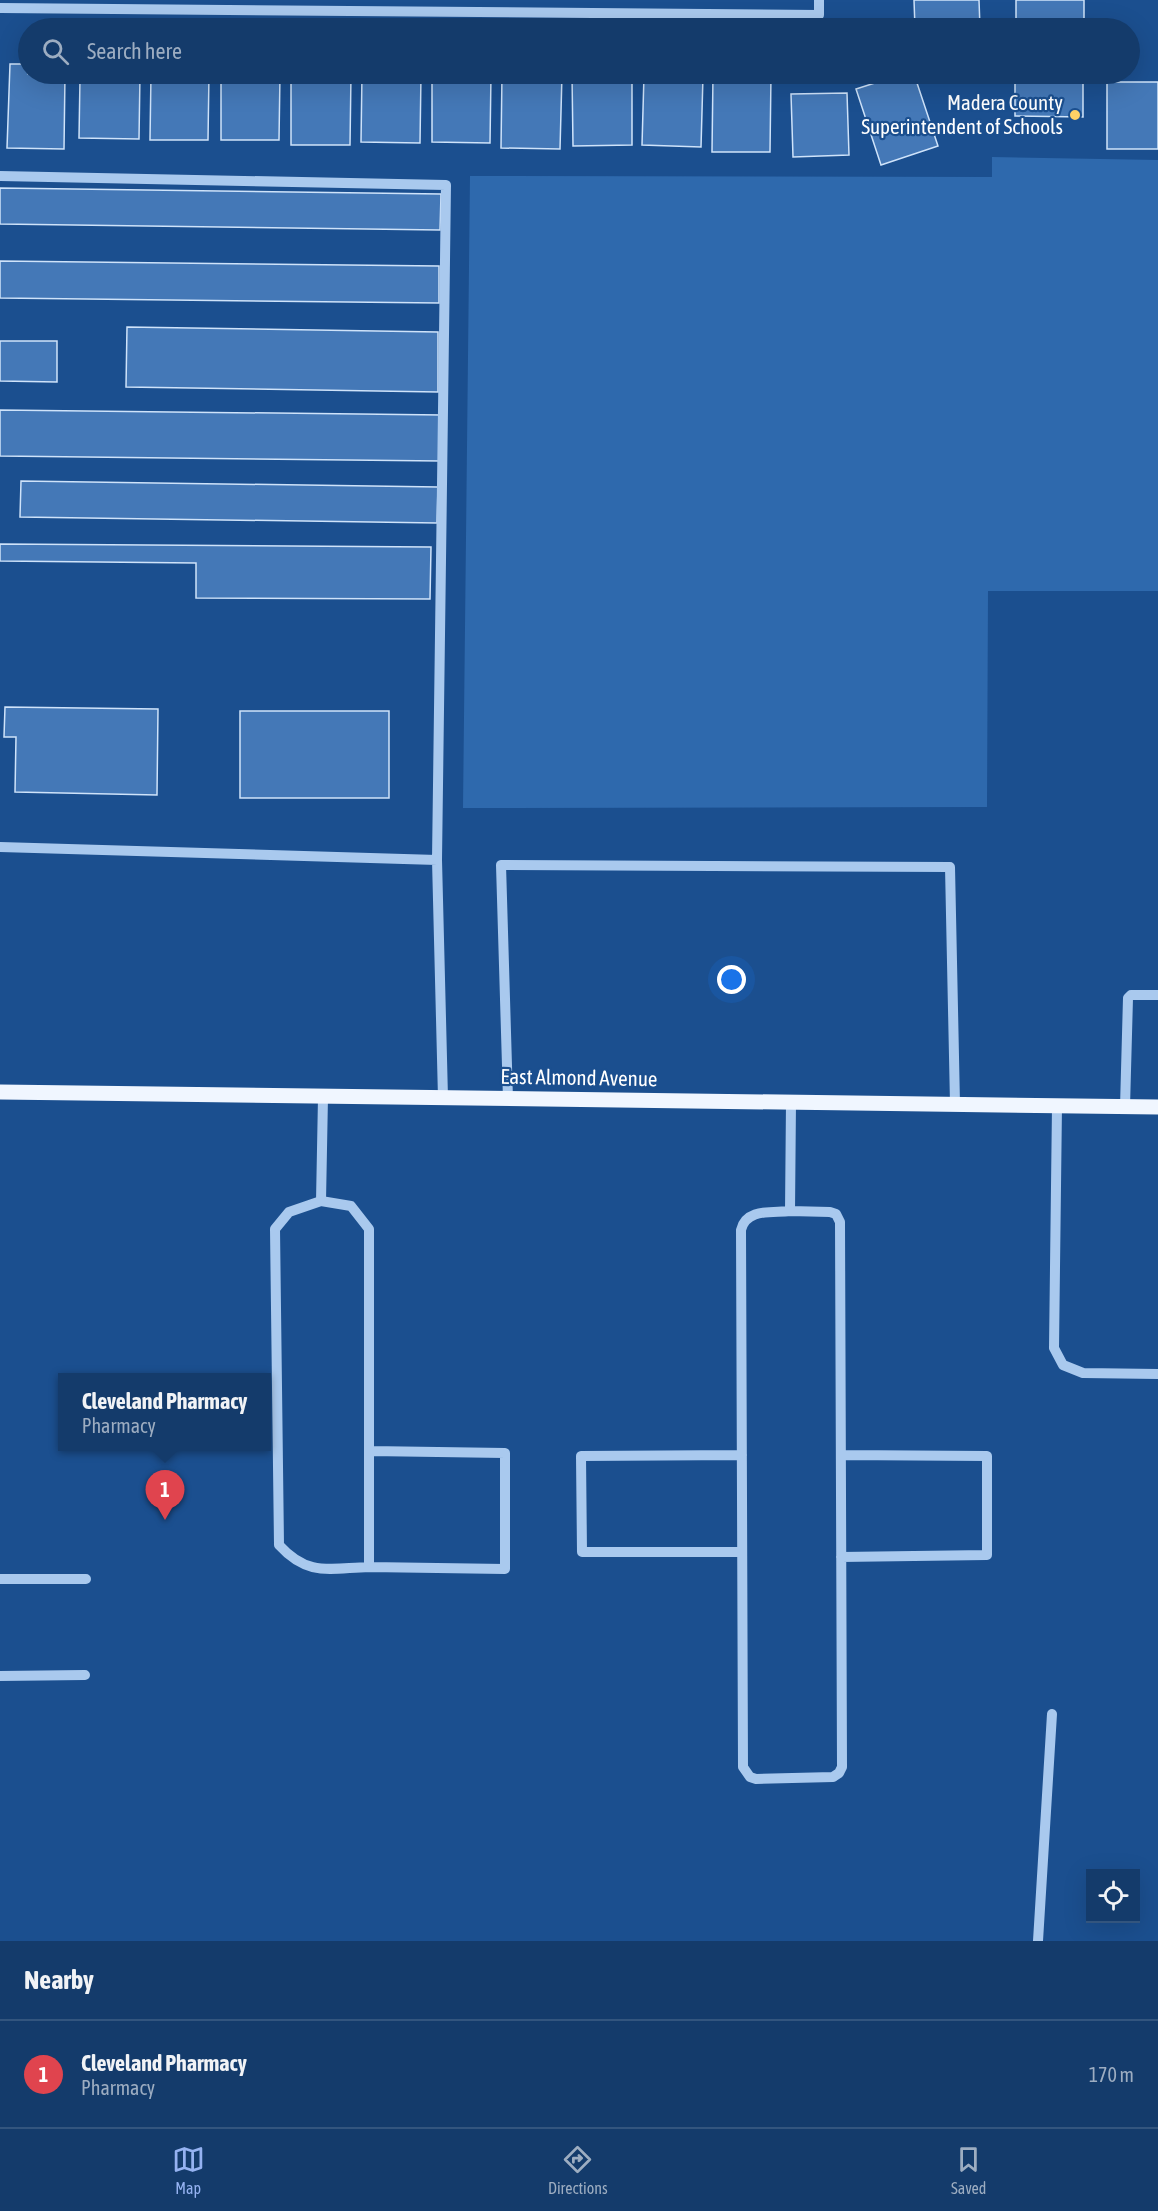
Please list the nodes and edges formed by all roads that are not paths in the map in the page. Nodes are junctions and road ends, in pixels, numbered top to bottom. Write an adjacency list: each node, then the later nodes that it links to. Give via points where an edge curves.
1 (819, 0): 2 (street, via 819,15)
2 (0, 8)
3 (0, 176): 5 (street, via 446,185)
4 (0, 847): 5 (street)
5 (437, 860): 9 (street)
6 (1158, 995): 14 (street, via 1128,998)
7 (0, 1092): 8 (main road, East Almond Avenue)
8 (323, 1097): 9 (main road, East Almond Avenue); 16 (street)
9 (443, 1098): 10 (main road, East Almond Avenue)
10 (507, 1099): 11 (main road, East Almond Avenue); 12 (street, via 501,865 950,867)
11 (791, 1102): 12 (main road, East Almond Avenue); 17 (street)
12 (955, 1104): 13 (main road, East Almond Avenue)
13 (1057, 1106): 14 (main road, East Almond Avenue); 18 (street, via 1054,1348 1063,1365 1083,1373)
14 (1125, 1107): 15 (main road, East Almond Avenue)
15 (1158, 1107)
16 (321, 1202): 19 (street, via 351,1206 369,1228); 24 (street, via 289,1212 274,1228 279,1545 293,1561 308,1568)
17 (790, 1211): 20 (street, via 751,1214 743,1221 741,1230); 21 (street, via 830,1212 840,1222)
18 (1158, 1374)
19 (370, 1451): 24 (street); 24 (street, via 505,1453 505,1569)
20 (742, 1455): 22 (street); 22 (street, via 581,1456 582,1552)
21 (841, 1455): 23 (street); 23 (street, via 987,1456 987,1555)
22 (742, 1552): 23 (street, via 743,1767 756,1779 833,1777 840,1773)
23 (841, 1557)
24 (369, 1567)
25 (0, 1578): 26 (street)
26 (86, 1579)
27 (0, 1676): 28 (street)
28 (85, 1676)
29 (1052, 1714): 30 (street)
30 (1038, 1941)

